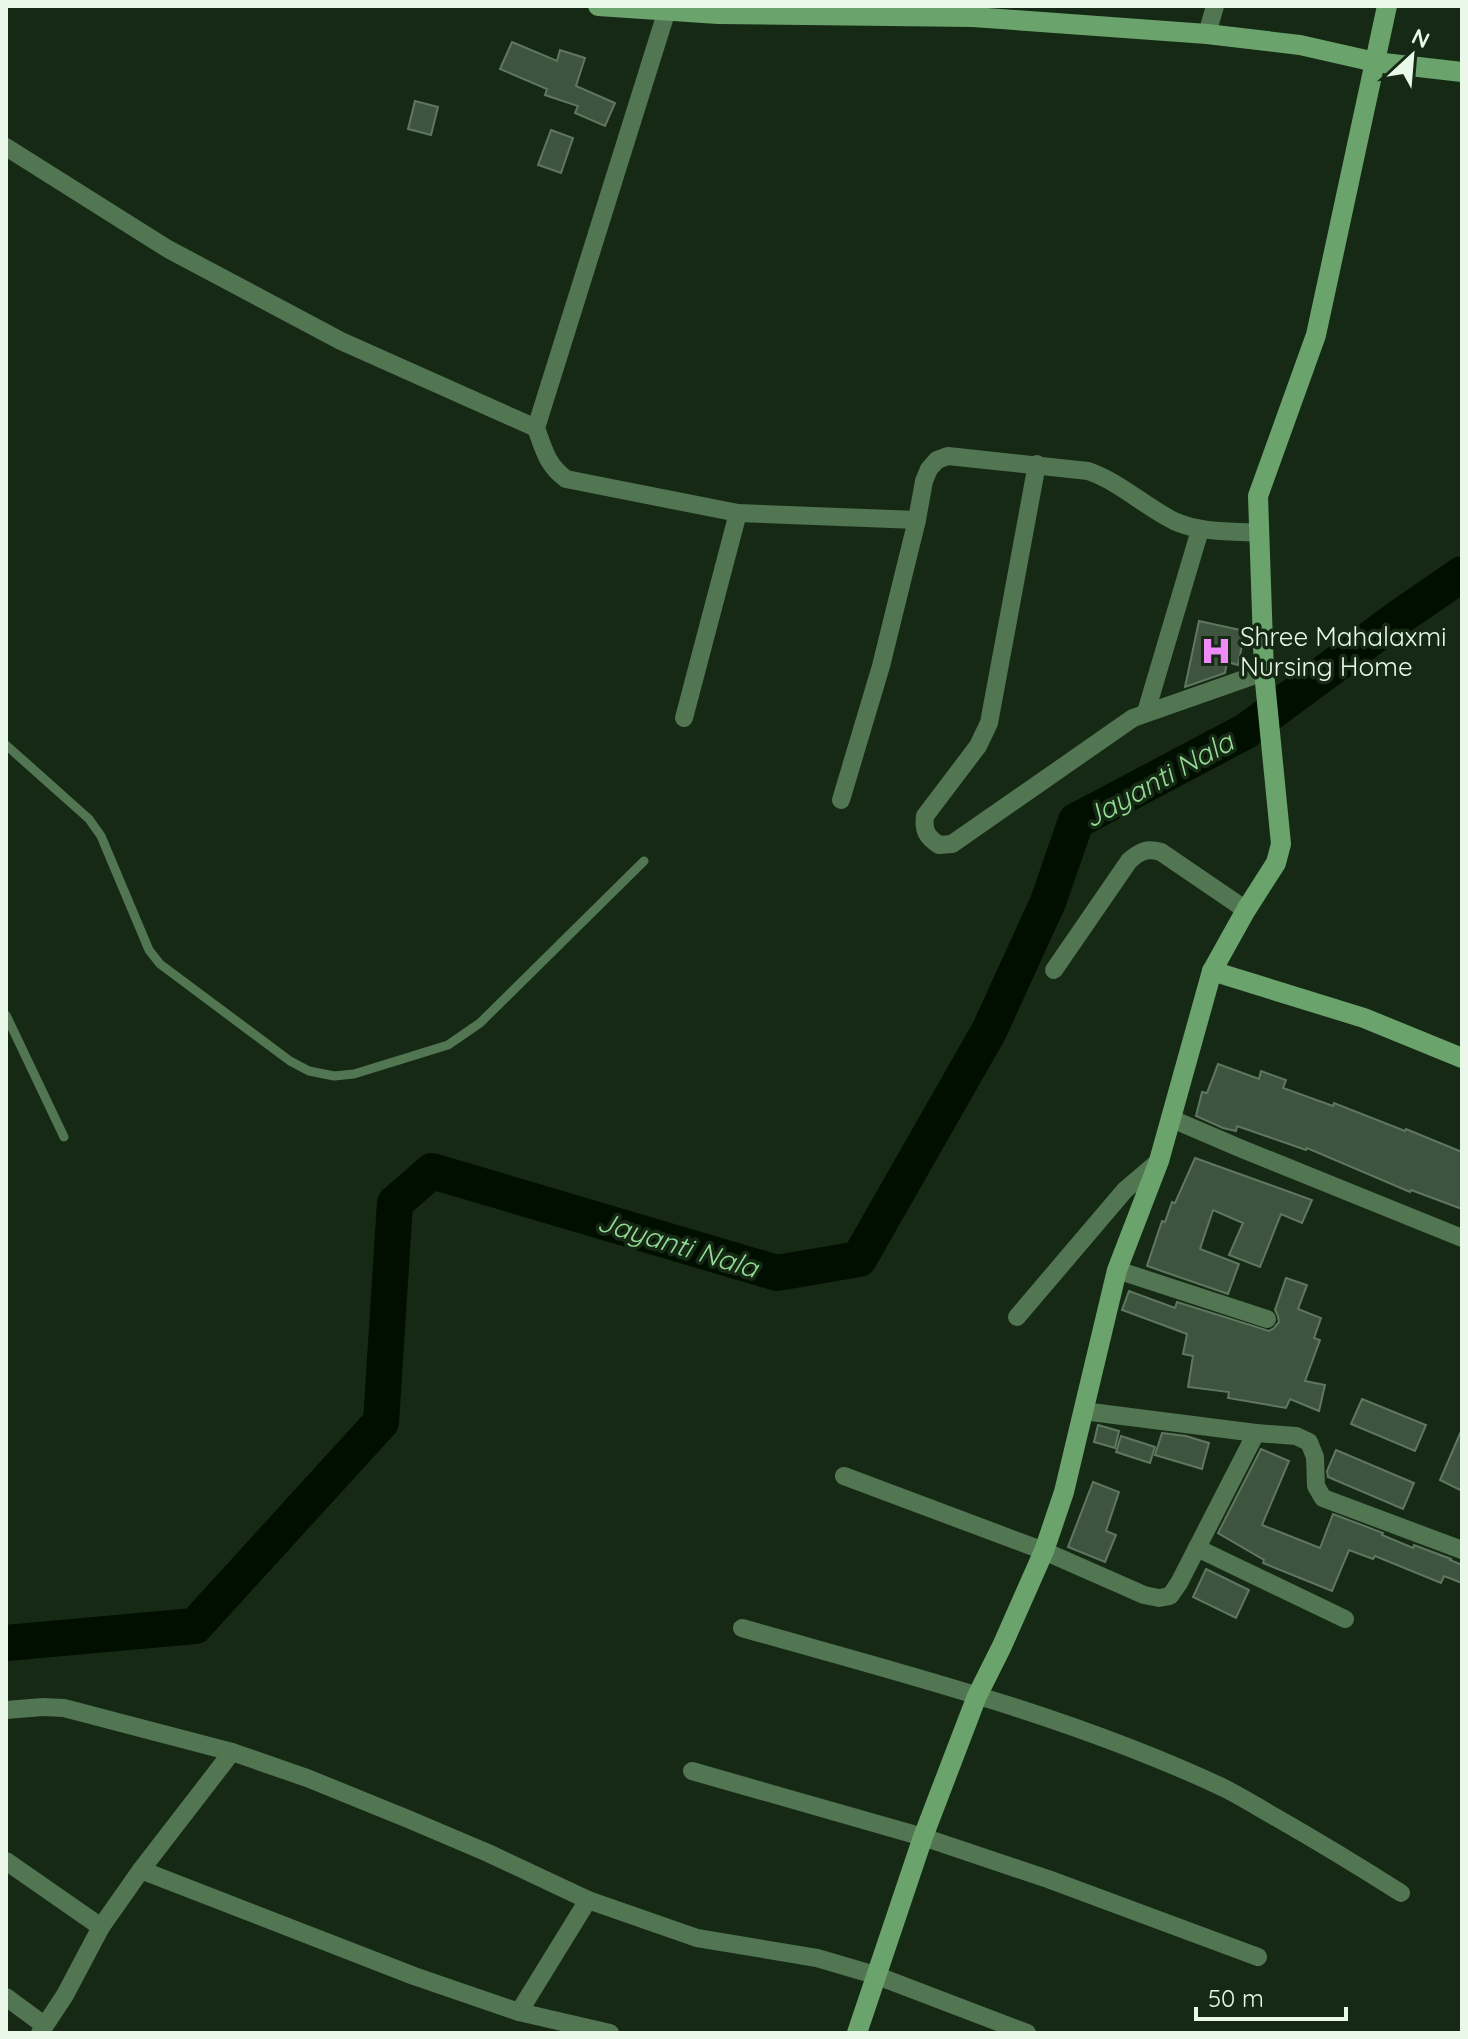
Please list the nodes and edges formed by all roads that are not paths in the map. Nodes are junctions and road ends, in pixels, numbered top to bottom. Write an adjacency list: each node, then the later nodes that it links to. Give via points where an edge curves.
1 (598, 6): 4 (main road)
2 (1215, 6): 6 (street)
3 (1387, 6): 7 (main road)
4 (667, 10): 5 (main road); 10 (street)
5 (720, 10): 6 (main road, via 973,17)
6 (1207, 34): 7 (main road, via 1300,45)
7 (1375, 62): 8 (main road); 15 (main road, via 1316,335 1258,496)
8 (1462, 72)
9 (6, 147): 10 (street, via 168,249 341,341)
10 (536, 428): 12 (street, via 546,458 566,479)
11 (1037, 464): 13 (street, via 948,456 937,460 924,481); 14 (street, via 1104,476 1172,520); 17 (street, via 989,723 925,816 927,837 939,845 952,844)
12 (738, 513): 13 (street); 18 (street)
13 (917, 520): 20 (street)
14 (1200, 530): 15 (street); 17 (street)
15 (1259, 533): 16 (main road)
16 (1265, 673): 17 (street); 22 (main road, via 1281,844 1276,863)
17 (1146, 712)
18 (684, 718)
19 (6, 745): 21 (lane, via 101,836 149,950 160,964 290,1061 334,1076 448,1045 464,1035)
20 (841, 800)
21 (644, 861)
22 (1246, 910): 23 (street, via 1149,849 1129,861); 24 (main road)
23 (1054, 970)
24 (1212, 971): 26 (main road, via 1364,1018); 27 (main road)
25 (6, 1015): 28 (lane)
26 (1462, 1058)
27 (1172, 1119): 29 (main road); 30 (street)
28 (64, 1137)
29 (1159, 1161): 31 (main road); 32 (street, via 1125,1190)
30 (1462, 1238)
31 (1117, 1270): 33 (street); 34 (main road)
32 (1017, 1317)
33 (1267, 1319)
34 (1083, 1411): 35 (street); 39 (main road)
35 (1256, 1433): 37 (street); 38 (street, via 1309,1442 1323,1498)
36 (844, 1476): 39 (street)
37 (1197, 1548): 39 (street, via 1170,1596 1159,1598); 40 (street)
38 (1462, 1550)
39 (1044, 1551): 42 (main road)
40 (1345, 1619)
41 (742, 1628): 42 (street)
42 (977, 1696): 46 (main road); 49 (street, via 1158,1759 1227,1790)
43 (6, 1710): 44 (street, via 64,1708)
44 (232, 1752): 48 (street); 50 (street, via 408,1819)
45 (692, 1771): 46 (street)
46 (923, 1837): 52 (street); 53 (main road)
47 (6, 1861): 51 (street)
48 (141, 1870): 51 (street); 55 (street)
49 (1401, 1893)
50 (588, 1900): 53 (street, via 697,1938 817,1958); 55 (street)
51 (101, 1927): 56 (street)
52 (1258, 1957)
53 (875, 1975): 58 (main road); 59 (street)
54 (6, 1997): 56 (street)
55 (519, 2012): 57 (street)
56 (42, 2029)
57 (610, 2033)
58 (857, 2033)
59 (1027, 2033)

